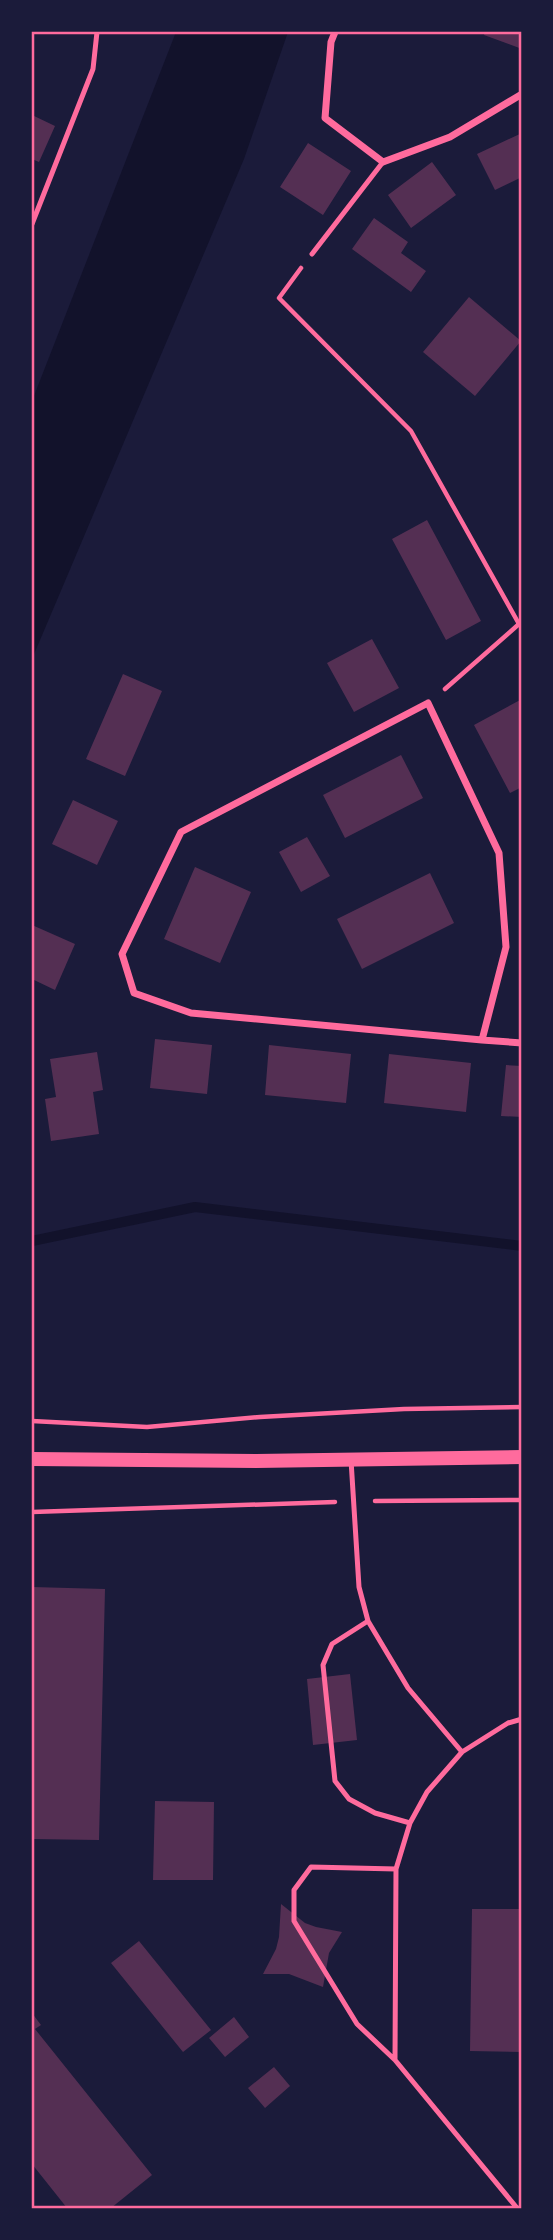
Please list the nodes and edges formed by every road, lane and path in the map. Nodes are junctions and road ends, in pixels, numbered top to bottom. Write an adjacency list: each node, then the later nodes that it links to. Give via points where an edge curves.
1 (97, 32): 5 (lane, via 93,69)
2 (335, 32): 4 (street, via 326,118)
3 (522, 94): 4 (street, via 450,137)
4 (383, 162): 6 (lane)
5 (32, 224)
6 (312, 254): 7 (path, via 279,298 411,431 519,624)
7 (428, 703): 8 (street, via 499,853 506,947); 8 (street, via 181,832 122,954 134,993 191,1013)
8 (482, 1040): 9 (street)
9 (522, 1043)
10 (522, 1407): 11 (path, via 404,1409 147,1427)
11 (32, 1421)
12 (522, 1457): 14 (main road)
13 (32, 1459): 14 (main road)
14 (351, 1460): 16 (lane)
15 (522, 1500): 16 (path)
16 (352, 1501): 17 (path); 18 (lane, via 359,1587)
17 (32, 1512)
18 (368, 1621): 20 (lane, via 408,1688); 21 (lane, via 332,1644 323,1665 335,1780 349,1799 375,1813)
19 (522, 1719): 20 (lane)
20 (462, 1752): 21 (lane, via 427,1792)
21 (410, 1822): 22 (lane)
22 (396, 1870): 23 (lane); 23 (lane, via 311,1867 294,1890 294,1921 357,2024)
23 (395, 2060): 24 (lane)
24 (517, 2208)

